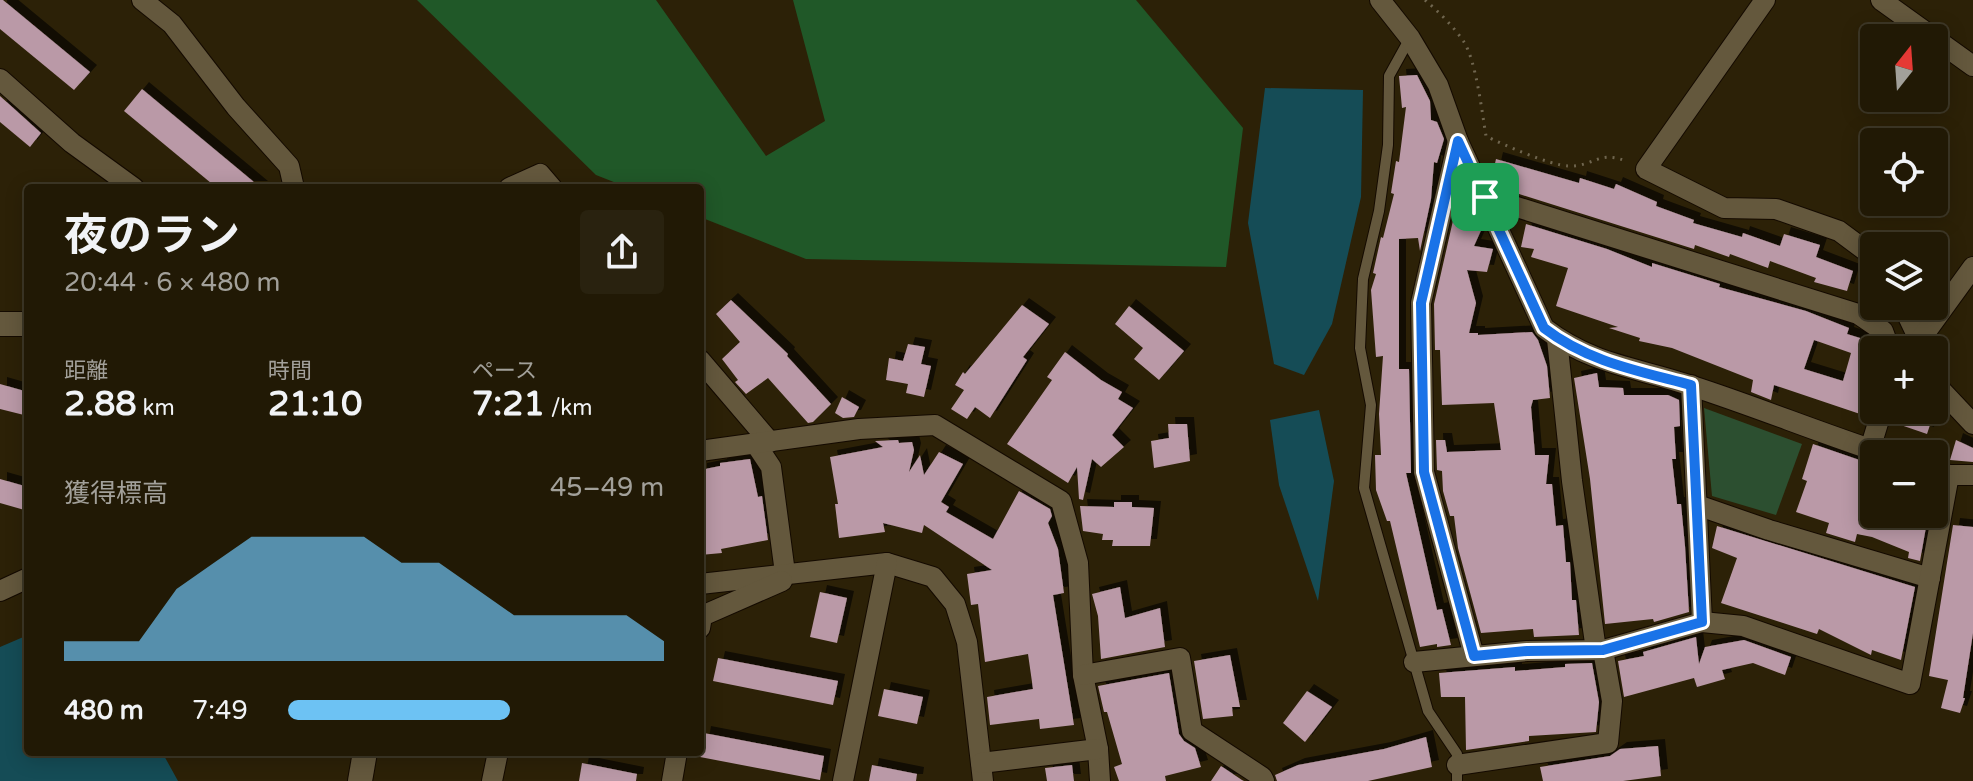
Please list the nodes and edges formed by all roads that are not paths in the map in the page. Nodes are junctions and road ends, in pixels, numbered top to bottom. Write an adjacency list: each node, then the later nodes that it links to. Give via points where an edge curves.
1 (142, 0): 10 (street, via 172,24 289,166)
2 (1380, 0): 5 (street)
3 (1765, 0): 14 (street, via 1646,169 1724,208 1776,209 1839,231)
4 (1881, 0): 6 (street)
5 (1410, 38): 8 (street, via 1438,85); 42 (lane, via 1389,76 1388,145 1363,279 1360,348 1371,405 1364,488)
6 (1973, 66)
7 (0, 79): 9 (street)
8 (1458, 141): 13 (street); 41 (street, via 1421,303 1424,472)
9 (128, 184)
10 (293, 184)
11 (518, 184): 12 (street, via 540,174)
12 (549, 184)
13 (1485, 197): 18 (street, via 1858,314); 20 (street, via 1544,328)
14 (1860, 247)
15 (1973, 267): 19 (street)
16 (0, 324): 17 (street)
17 (24, 324)
18 (1885, 336)
19 (1928, 336)
20 (1557, 339): 22 (street, via 1604,361); 40 (street, via 1572,481)
21 (704, 365): 25 (street)
22 (1691, 385): 26 (street); 30 (street)
23 (1948, 397): 24 (street)
24 (1973, 424)
25 (763, 442): 27 (street); 33 (street); 43 (street, via 935,425 1061,501 1078,563)
26 (1860, 446)
27 (704, 450)
28 (1948, 473): 29 (street)
29 (1973, 475)
30 (1697, 505): 34 (street); 39 (street)
31 (1935, 528): 34 (street)
32 (887, 563): 33 (street); 48 (street, via 933,577 955,604 967,642); 53 (street)
33 (794, 572): 36 (street); 38 (street)
34 (1930, 578): 39 (street, via 1910,684 1743,626)
35 (24, 580): 37 (street)
36 (704, 583)
37 (0, 591)
38 (704, 615)
39 (1702, 622): 40 (street)
40 (1599, 650): 41 (street); 49 (street, via 1612,701 1608,743)
41 (1474, 656): 42 (street)
42 (1414, 662): 49 (lane, via 1428,711 1457,754)
43 (1083, 675): 44 (street); 55 (street, via 1180,658 1192,731)
44 (1098, 749): 48 (street); 54 (street)
45 (364, 756): 50 (street)
46 (497, 756): 51 (street)
47 (676, 756): 52 (street)
48 (982, 772)
49 (1457, 773)
50 (360, 781)
51 (492, 781)
52 (672, 781)
53 (843, 781)
54 (1100, 781)
55 (1264, 781)

